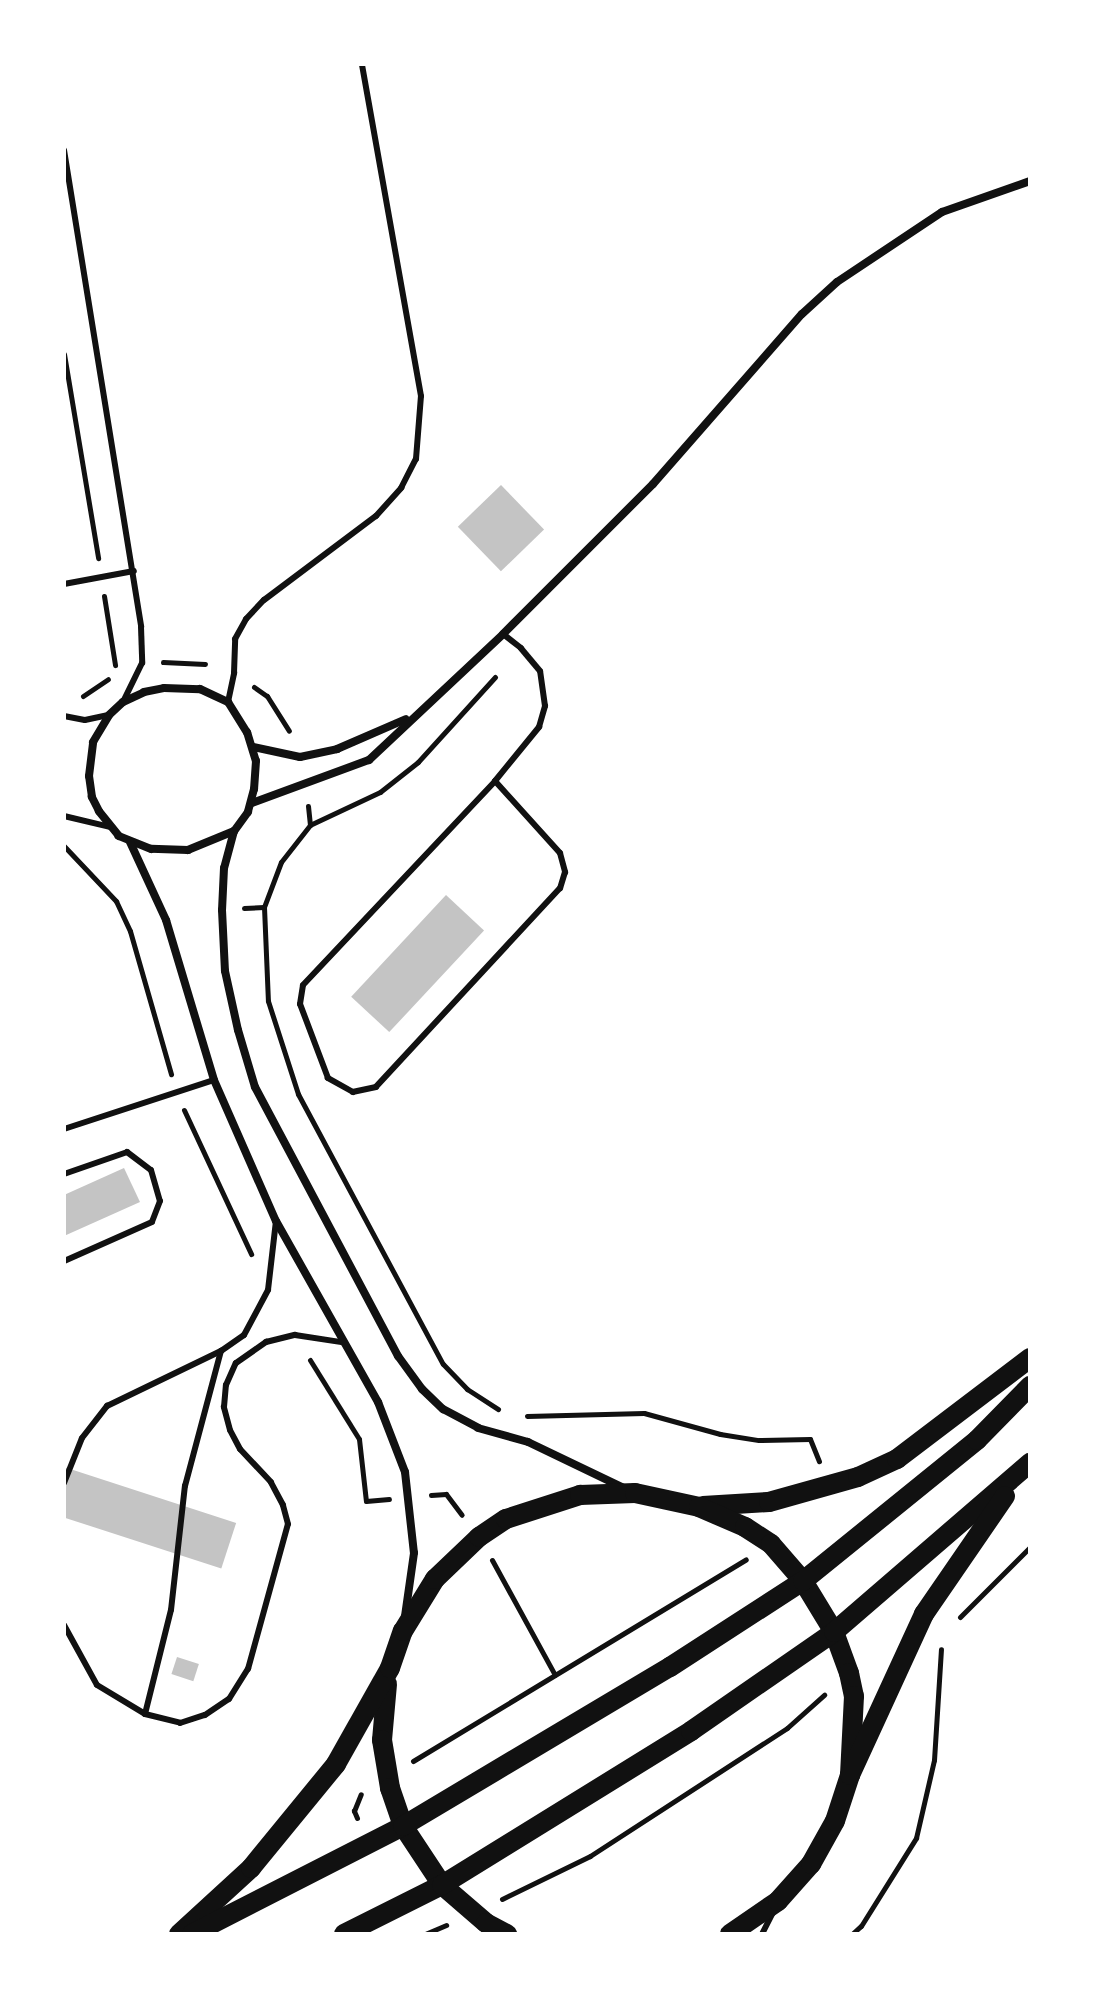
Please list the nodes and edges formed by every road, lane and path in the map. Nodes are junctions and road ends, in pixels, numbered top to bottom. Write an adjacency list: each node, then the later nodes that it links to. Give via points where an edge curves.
1 (362, 64): 12 (lane, via 421,396 416,459 401,488 376,516 246,619 235,639)
2 (64, 150): 5 (lane)
3 (1030, 181): 8 (street, via 942,212 837,282 802,314 653,484)
4 (64, 354): 6 (path)
5 (134, 571): 6 (lane); 11 (lane, via 142,663)
6 (101, 577): 7 (lane); 10 (path, via 116,672 101,686)
7 (64, 584)
8 (503, 634): 9 (lane); 14 (street)
9 (521, 648): 17 (lane, via 540,671 545,706 539,727); 32 (path, via 418,762 380,792 310,825 281,862 264,907 268,1001 298,1094 443,1364 467,1389)
10 (74, 698)
11 (123, 702): 12 (street, via 144,692 186,687); 13 (street)
12 (228, 702): 16 (street)
13 (109, 715): 15 (lane, via 85,720); 20 (street, via 93,742 89,776 92,797)
14 (414, 715): 16 (street, via 337,749 300,757); 18 (street, via 369,760)
15 (64, 716)
16 (253, 747): 18 (street)
17 (495, 781): 17 (lane, via 303,985 300,1004 328,1078 353,1092 376,1087 560,888 565,872 560,853)
18 (252, 803): 21 (street)
19 (64, 816): 20 (lane)
20 (110, 827): 22 (street)
21 (234, 831): 22 (street, via 188,850 151,849); 37 (street, via 224,868 225,971 255,1087 398,1356 443,1409)
22 (130, 842): 23 (street, via 166,920)
23 (214, 1080): 24 (lane); 26 (street)
24 (64, 1128)
25 (64, 1174): 27 (lane, via 127,1152 151,1170 160,1201 152,1222)
26 (276, 1221): 28 (street); 29 (lane, via 268,1290 244,1335)
27 (64, 1261)
28 (341, 1342): 45 (street, via 378,1402 405,1472 414,1553); 49 (lane, via 295,1335 266,1342 236,1363 224,1407 230,1430 271,1482 288,1524 248,1669 229,1699 180,1723)
29 (221, 1351): 35 (lane, via 107,1406 82,1438); 49 (lane, via 185,1486 171,1610)
30 (1030, 1358): 36 (main road, via 897,1459)
31 (1030, 1386): 41 (main road, via 977,1440)
32 (511, 1413)
33 (523, 1417): 36 (path, via 644,1413 746,1438 810,1439)
34 (1026, 1468): 42 (main road); 46 (main road)
35 (64, 1483)
36 (829, 1486): 38 (main road, via 769,1502)
37 (635, 1493): 38 (main road); 45 (main road, via 580,1495 506,1519 435,1579)
38 (699, 1507): 39 (main road)
39 (771, 1544): 41 (main road); 51 (path)
40 (1030, 1547): 44 (path)
41 (803, 1581): 46 (main road); 52 (main road)
42 (924, 1614): 44 (path); 50 (main road)
43 (64, 1625): 49 (lane, via 97,1685)
44 (950, 1627): 65 (path, via 941,1648 934,1760 916,1838)
45 (403, 1631): 47 (main road)
46 (834, 1632): 48 (main road); 54 (main road, via 691,1731)
47 (390, 1668): 51 (main road, via 382,1740); 58 (main road, via 336,1764 251,1868)
48 (849, 1673): 50 (main road, via 854,1696); 57 (path, via 787,1728 590,1856)
49 (145, 1714)
50 (850, 1775): 55 (main road, via 835,1821 811,1864)
51 (388, 1776): 52 (main road); 53 (path, via 362,1792 354,1811)
52 (403, 1826): 53 (main road); 54 (main road)
53 (368, 1844): 59 (main road)
54 (442, 1885): 56 (main road); 57 (main road)
55 (778, 1901): 63 (main road); 64 (lane)
56 (404, 1903): 60 (main road); 61 (path)
57 (474, 1913): 61 (path); 62 (main road)
58 (179, 1934)
59 (192, 1934)
60 (344, 1934)
61 (424, 1934)
62 (507, 1934)
63 (730, 1934)
64 (762, 1934)
65 (852, 1934)

